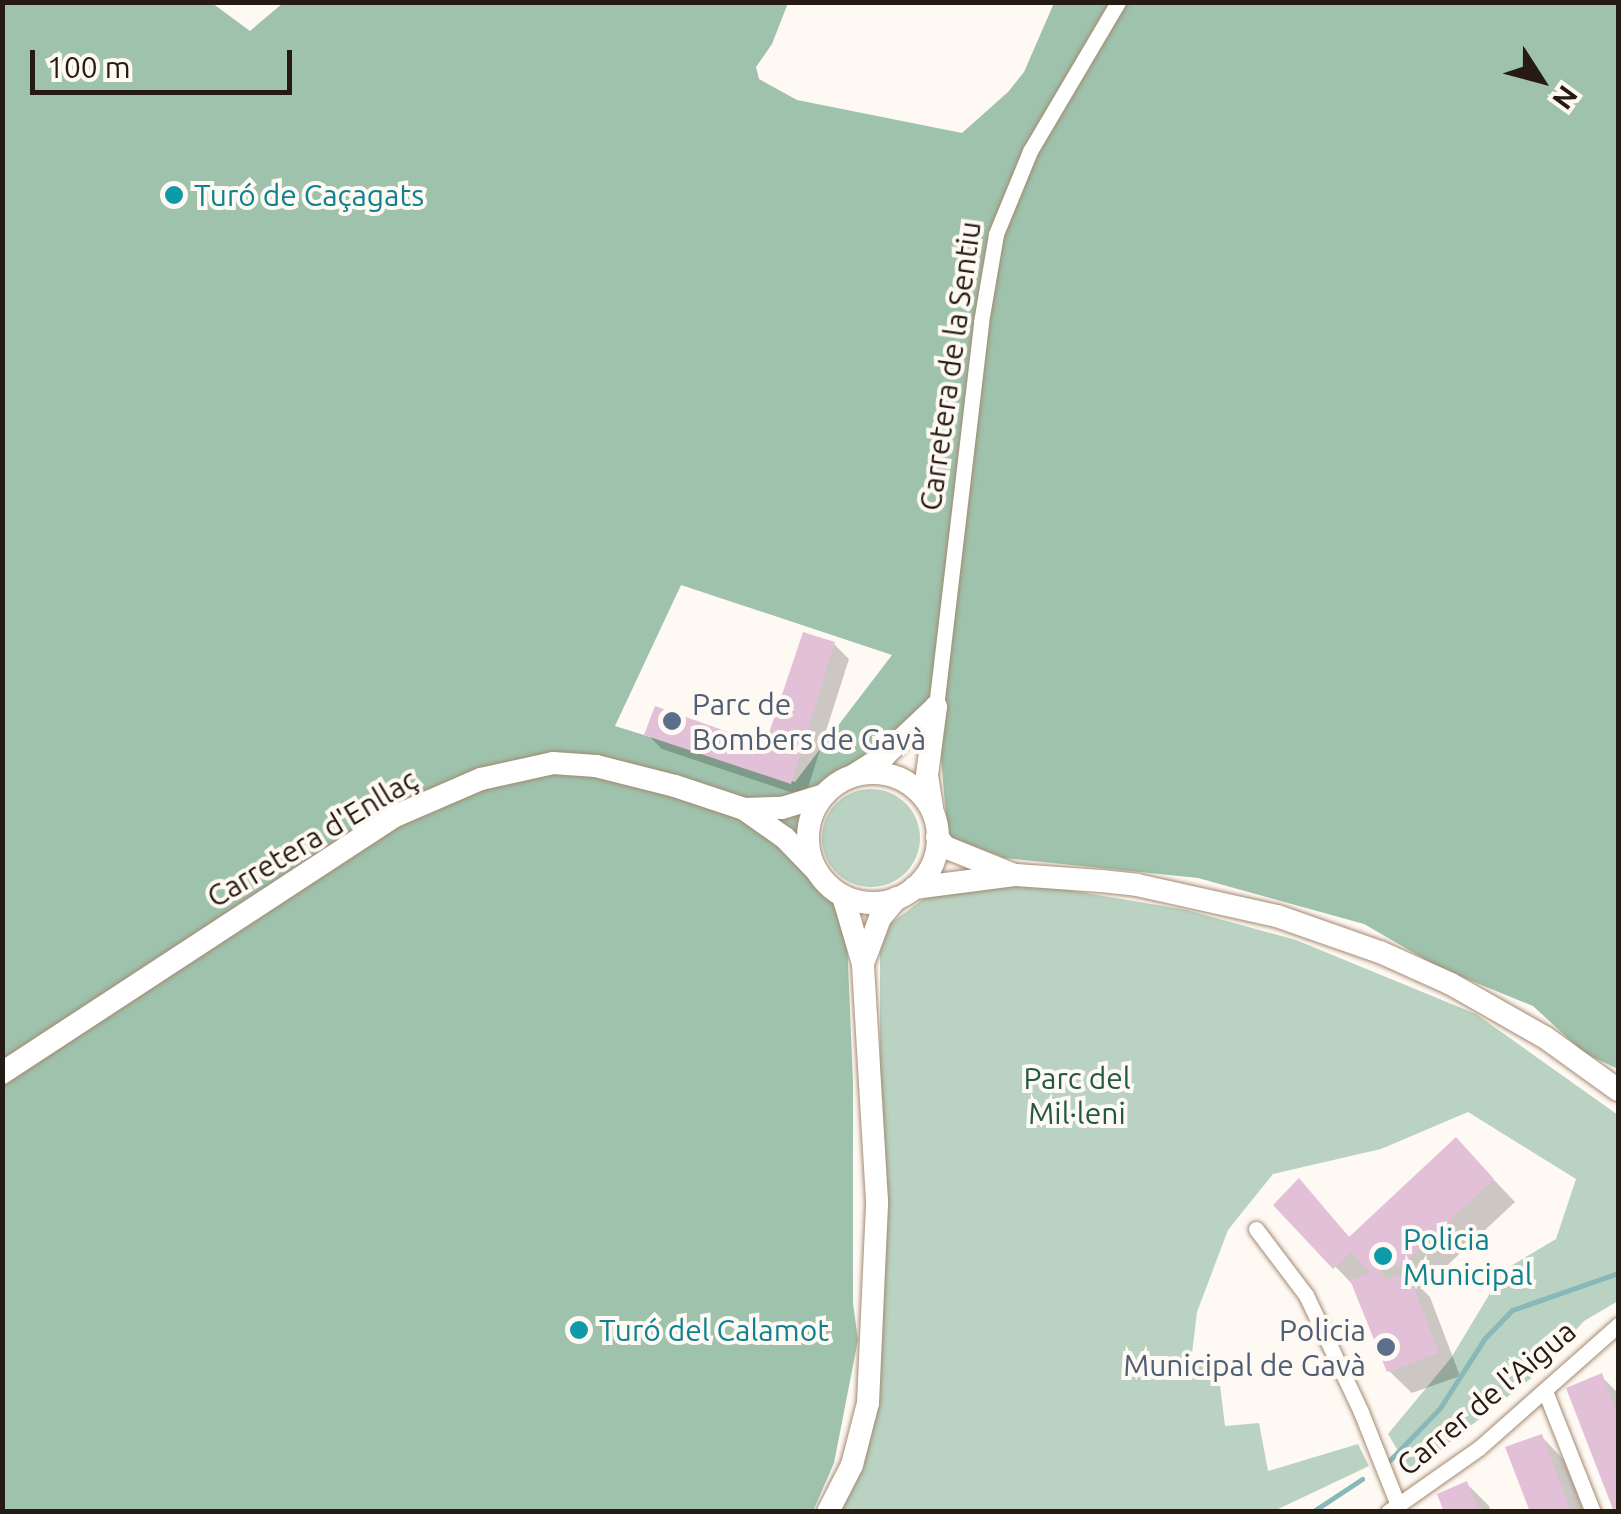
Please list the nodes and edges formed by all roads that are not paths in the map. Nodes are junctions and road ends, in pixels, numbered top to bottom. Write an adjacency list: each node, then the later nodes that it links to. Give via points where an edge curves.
1 (1118, 2): 2 (street, Carretera de la Sentiu, via 1030,151 996,234)
2 (936, 707): 3 (street); 6 (street, Carretera de la Sentiu, via 927,775)
3 (852, 777): 4 (street); 6 (street, via 891,776 909,784)
4 (824, 795): 5 (street, Carretera d'Enllaç, via 782,808); 7 (street, via 808,830)
5 (744, 809): 7 (street, Carretera d'Enllaç); 12 (street, Carretera d'Enllaç, via 601,768 553,763 452,790 393,817)
6 (936, 826): 8 (street, via 945,847); 9 (street, via 935,856)
7 (814, 868): 10 (street)
8 (1016, 875): 9 (street); 13 (street, via 1137,884 1276,916 1380,952 1546,1038)
9 (906, 893): 10 (street, via 880,903); 11 (street, via 880,918)
10 (843, 896): 11 (street)
11 (863, 964): 18 (street, via 877,1201 868,1403 852,1465)
12 (2, 1073)
13 (1618, 1090)
14 (1256, 1229): 17 (street, via 1306,1295)
15 (1618, 1324): 16 (street, Carrer de l'Aigua)
16 (1546, 1391): 17 (street, Carrer de l'Aigua); 19 (street)
17 (1403, 1507)
18 (828, 1512)
19 (1593, 1512)

